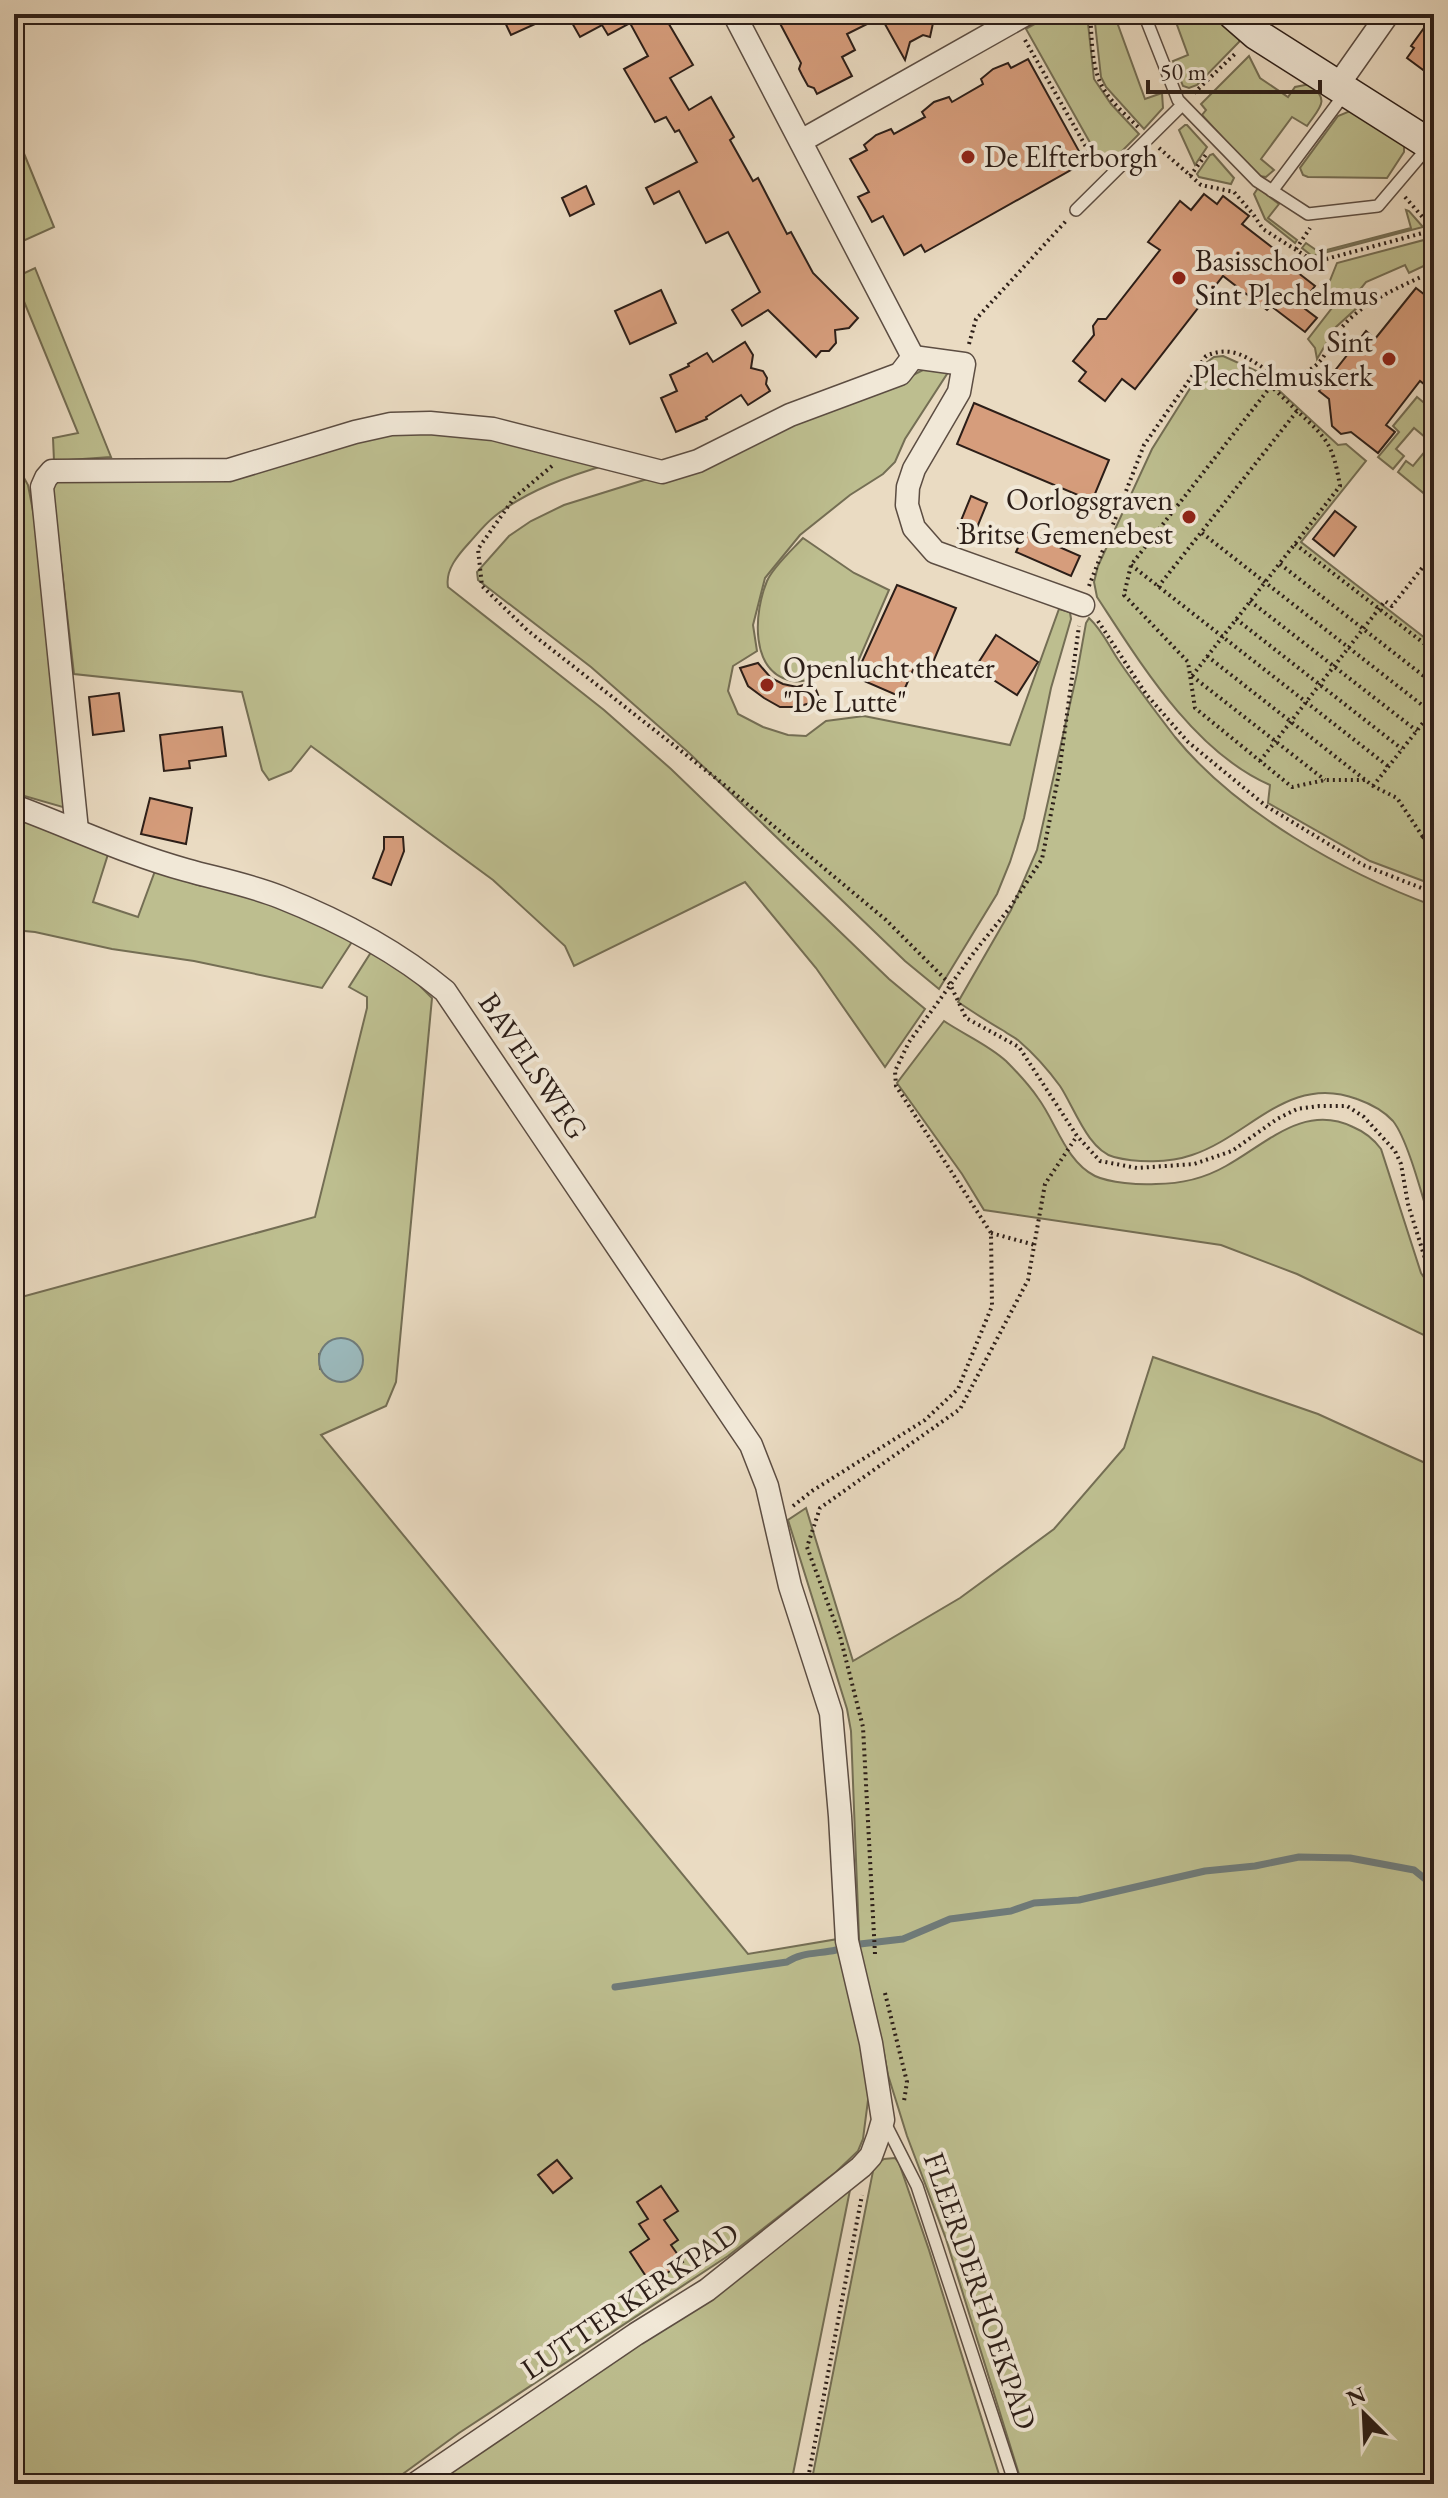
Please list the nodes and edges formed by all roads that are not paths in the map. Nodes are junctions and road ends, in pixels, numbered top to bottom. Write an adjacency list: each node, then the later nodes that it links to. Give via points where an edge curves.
1 (734, 14): 8 (street)
2 (1144, 14): 7 (lane)
3 (1233, 14): 6 (street)
4 (1388, 14): 6 (street)
5 (1020, 17): 8 (street)
6 (1342, 88): 9 (street); 10 (lane)
7 (1182, 105): 10 (lane); 11 (lane)
8 (801, 141): 12 (street)
9 (1433, 143): 10 (lane, via 1378,206 1308,214)
10 (1272, 191)
11 (1076, 210)
12 (913, 357): 13 (street, via 964,364 959,392 908,487 914,528 935,552); 15 (street, via 900,374 662,472 493,429 430,423 391,424 229,470 52,471 42,487)
13 (1083, 605)
14 (14, 806): 15 (street, BAVELSWEG)
15 (77, 830): 16 (street, BAVELSWEG, via 187,871 279,896 338,922 445,991 751,1445)
16 (776, 1520): 17 (street, FLEERDERHOEKPAD, via 790,1586 831,1713 847,1941)
17 (883, 2120): 18 (street, FLEERDERHOEKPAD); 20 (lane, FLEERDERHOEKPAD, via 917,2186)
18 (871, 2156): 19 (street, LUTTERKERKPAD, via 707,2290)
19 (415, 2484)
20 (1015, 2484)

